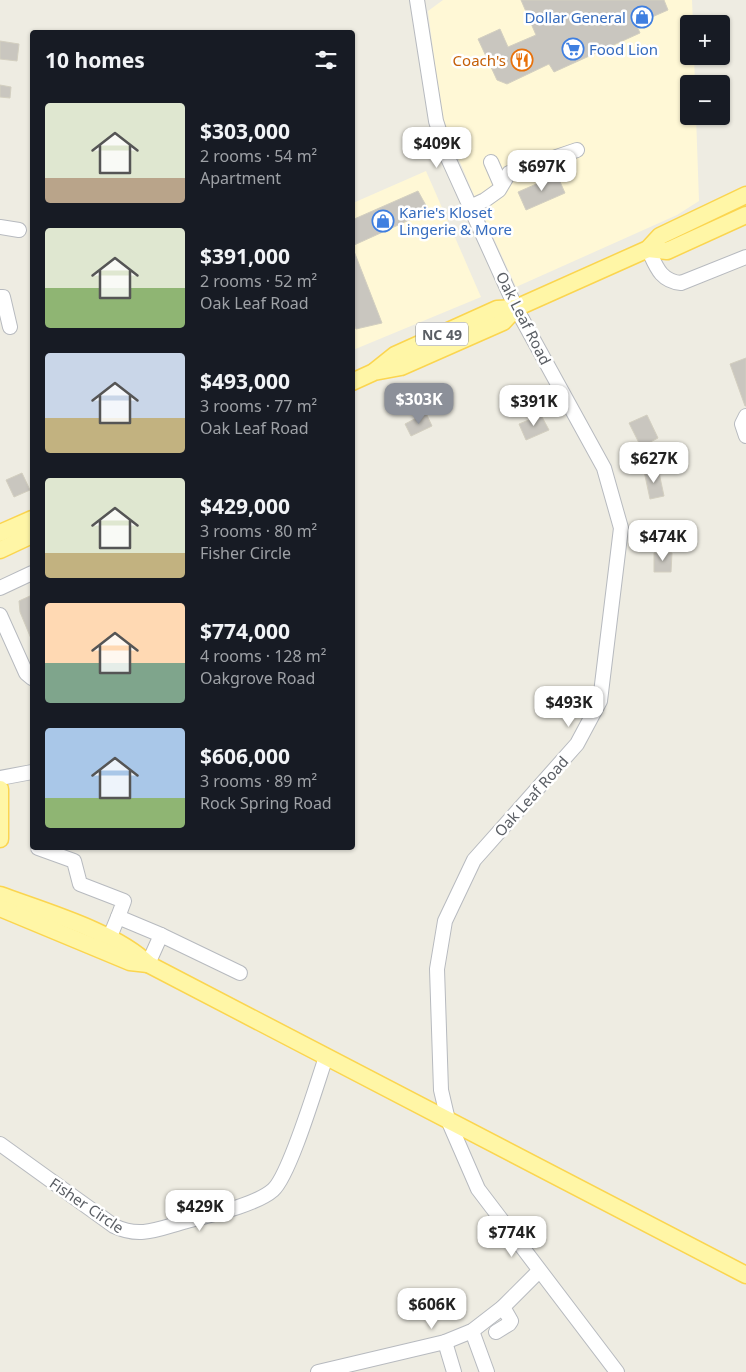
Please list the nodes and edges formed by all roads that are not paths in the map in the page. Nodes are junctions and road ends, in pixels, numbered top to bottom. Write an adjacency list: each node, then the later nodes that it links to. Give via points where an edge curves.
1 (416, 0): 6 (street, Oak Leaf Road, via 436,121)
2 (576, 150): 4 (street, via 509,173)
3 (490, 162): 4 (street)
4 (501, 185): 6 (street, via 485,200)
5 (746, 195): 10 (main road, NC 49, via 660,236)
6 (470, 207): 13 (street, Oak Leaf Road)
7 (746, 215): 10 (main road, NC 49, via 667,251)
8 (0, 227): 9 (street)
9 (19, 230)
10 (648, 249): 11 (street, via 659,273 670,282 681,283); 13 (main road, NC 49)
11 (746, 257)
12 (0, 297): 14 (street, via 3,298)
13 (516, 308): 15 (main road, NC 49, via 498,309 395,355 374,372); 39 (street, Oak Leaf Road, via 604,468 621,528 600,701 577,744 474,860 445,921 437,969 441,1090)
14 (10, 327)
15 (355, 381)
16 (746, 416): 17 (street, via 742,424)
17 (746, 436)
18 (30, 519): 19 (main road)
19 (0, 533)
20 (30, 536): 21 (main road)
21 (0, 550)
22 (30, 574): 23 (street)
23 (0, 588)
24 (0, 615): 25 (street)
25 (30, 676)
26 (30, 772): 27 (street)
27 (0, 778)
28 (0, 789): 29 (main road)
29 (0, 839)
30 (44, 850): 33 (street, via 74,861 80,884 124,902)
31 (0, 894): 35 (main road)
32 (0, 908): 36 (main road, via 130,962)
33 (118, 917): 34 (street); 35 (street)
34 (161, 935): 36 (street); 37 (street)
35 (109, 939): 36 (main road, via 137,952)
36 (148, 964): 38 (main road)
37 (240, 973)
38 (326, 1056): 39 (main road); 40 (street, Fisher Circle, via 287,1166 274,1189 228,1210 129,1233 114,1226)
39 (448, 1120): 41 (street, Oak Leaf Road, via 478,1189); 42 (main road)
40 (0, 1144)
41 (539, 1271): 43 (street); 50 (street, Oak Leaf Road)
42 (746, 1275)
43 (503, 1306): 44 (street); 45 (street, via 511,1321)
44 (472, 1331): 46 (street); 49 (street)
45 (496, 1332)
46 (445, 1342): 47 (street); 48 (street)
47 (318, 1372)
48 (454, 1372)
49 (487, 1372)
50 (617, 1372)

